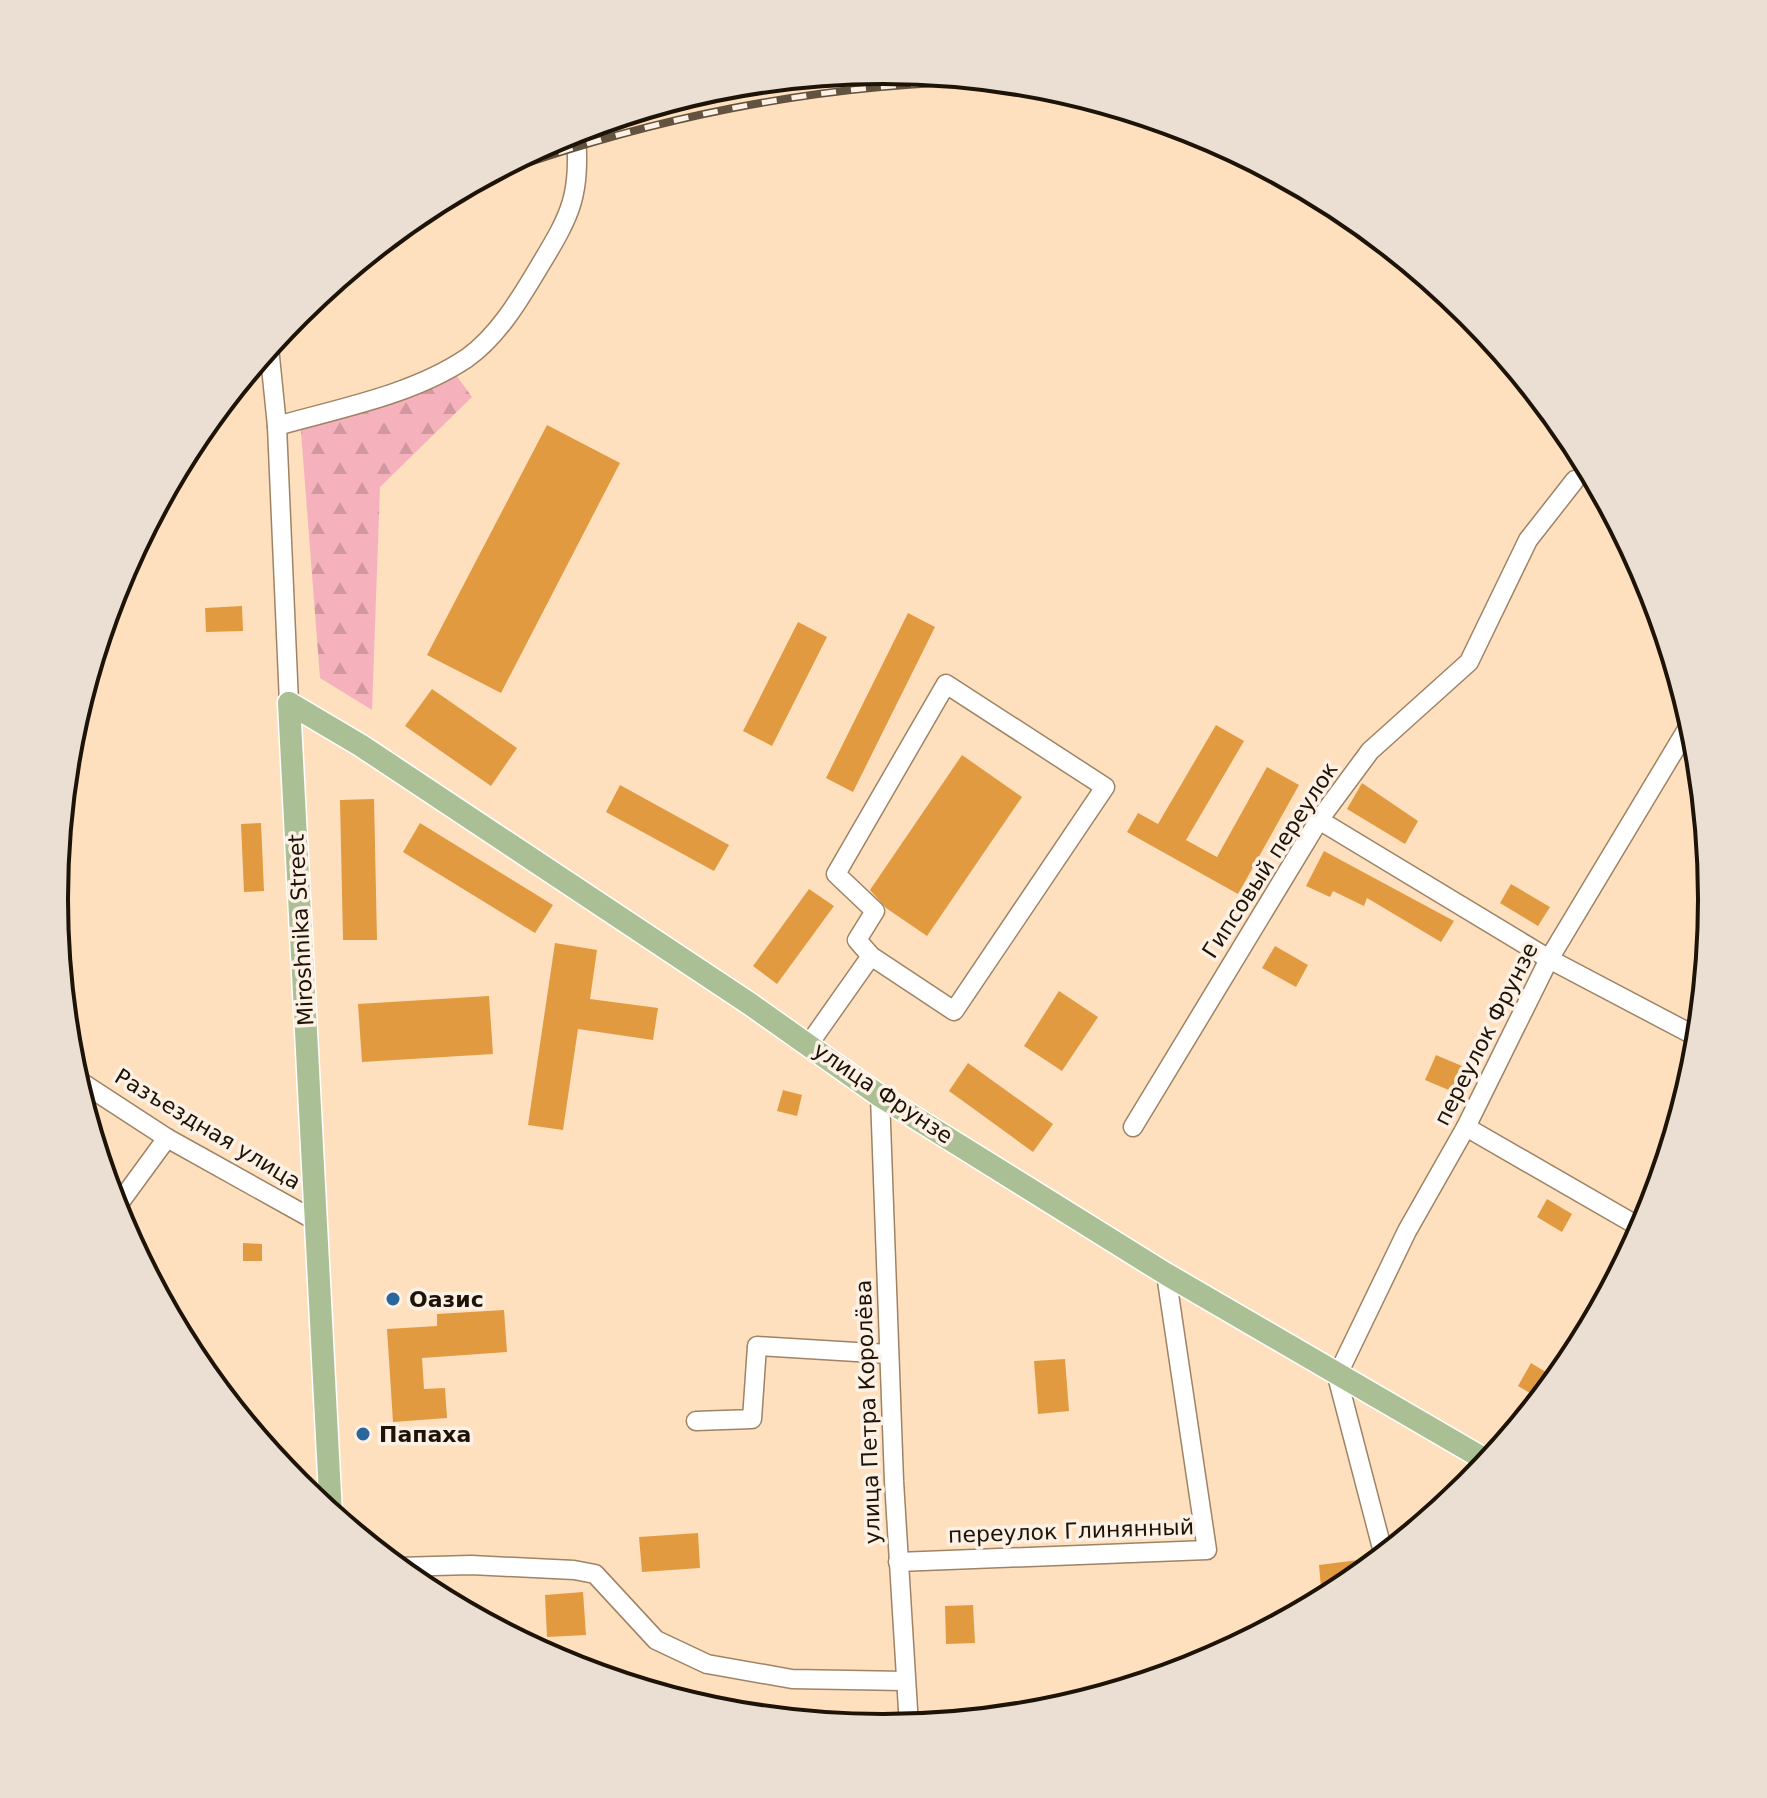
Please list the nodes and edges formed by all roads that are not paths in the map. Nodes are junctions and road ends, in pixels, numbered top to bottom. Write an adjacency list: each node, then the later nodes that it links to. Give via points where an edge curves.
1 (577, 144): 3 (street, via 579,173 566,223 513,310 469,357 412,387)
2 (270, 361): 3 (street, Miroshnika Street)
3 (277, 426): 5 (street, Miroshnika Street)
4 (1575, 480): 7 (street, Гипсовый переулок, via 1528,540 1469,662 1370,751)
5 (289, 703): 11 (main road, улица Фрунзе); 18 (main road, Miroshnika Street)
6 (1682, 737): 9 (street, переулок Фрунзе)
7 (1319, 820): 9 (street); 14 (street, Гипсовый переулок)
8 (871, 956): 8 (street, via 954,1011 1105,787 946,684 836,874 875,911 857,940); 11 (street)
9 (1549, 959): 10 (street); 15 (street, переулок Фрунзе)
10 (1687, 1032)
11 (809, 1044): 13 (main road, улица Фрунзе)
12 (91, 1088): 16 (street, Разъездная улица)
13 (880, 1096): 20 (main road, улица Фрунзе); 21 (street, улица Петра Королёва)
14 (1133, 1127)
15 (1466, 1127): 19 (street); 22 (street, переулок Фрунзе, via 1407,1231)
16 (167, 1138): 17 (street); 18 (street, Разъездная улица)
17 (124, 1196)
18 (316, 1221): 25 (main road, Miroshnika Street)
19 (1632, 1223)
20 (1166, 1274): 22 (main road, улица Фрунзе); 27 (street, переулок Глинянный, via 1207,1550)
21 (889, 1354): 23 (street, via 757,1346 752,1419); 27 (street, улица Петра Королёва)
22 (1337, 1376): 24 (main road, улица Фрунзе); 26 (street)
23 (696, 1421)
24 (1479, 1456)
25 (330, 1497)
26 (1381, 1545)
27 (898, 1562): 29 (street, улица Петра Королёва)
28 (415, 1567): 29 (street, via 595,1574 656,1640 707,1664 792,1679)
29 (904, 1681): 30 (street, улица Петра Королёва)
30 (908, 1714)

